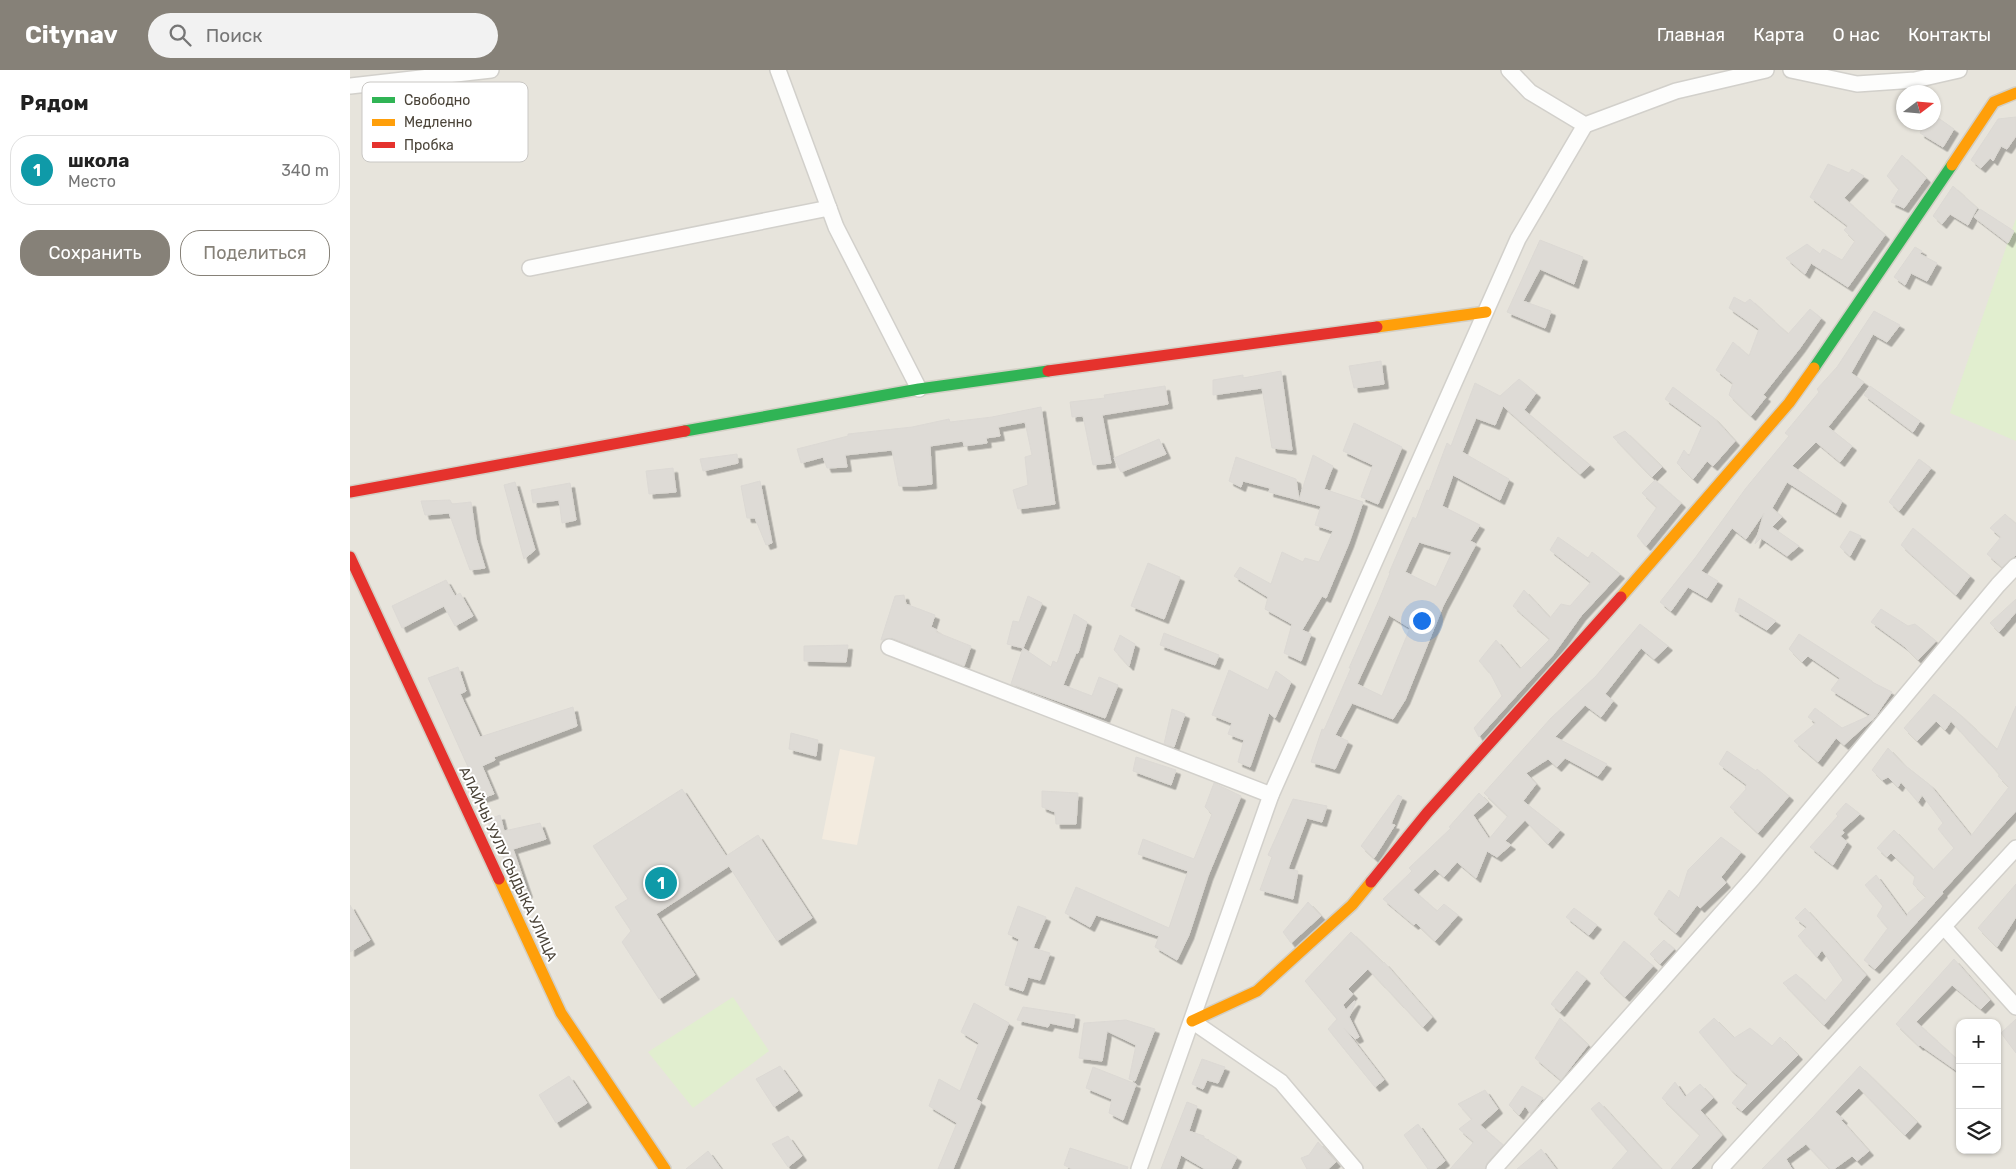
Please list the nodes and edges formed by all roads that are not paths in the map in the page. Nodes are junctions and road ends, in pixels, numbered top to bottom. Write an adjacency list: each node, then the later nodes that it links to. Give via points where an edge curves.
1 (491, 70): 7 (street)
2 (778, 70): 10 (street)
3 (1509, 70): 9 (street, via 1530,92)
4 (1766, 70): 9 (street, via 1676,91)
5 (1791, 70): 6 (street, via 1857,84 1915,80)
6 (1959, 70)
7 (385, 82)
8 (2016, 93): 22 (street, via 1994,102 1900,245 1789,403 1607,614 1427,813 1352,904 1257,991)
9 (1585, 125): 12 (street, via 1518,239)
10 (829, 208): 11 (street); 13 (street)
11 (530, 268)
12 (1486, 312): 13 (street); 18 (street)
13 (918, 389): 14 (street)
14 (350, 492)
15 (350, 557): 23 (street, АЛАЙЧЫ УУЛУ СЫДЫКА УЛИЦА, via 560,1013)
16 (2016, 566): 26 (street, via 1752,878)
17 (889, 647): 18 (street)
18 (1271, 794): 22 (street)
19 (2016, 848): 20 (street)
20 (1944, 927): 21 (street); 27 (street)
21 (2016, 1007)
22 (1192, 1021): 24 (street); 25 (street, via 1281,1082)
23 (665, 1169)
24 (1139, 1169)
25 (1354, 1169)
26 (1494, 1169)
27 (1720, 1169)

